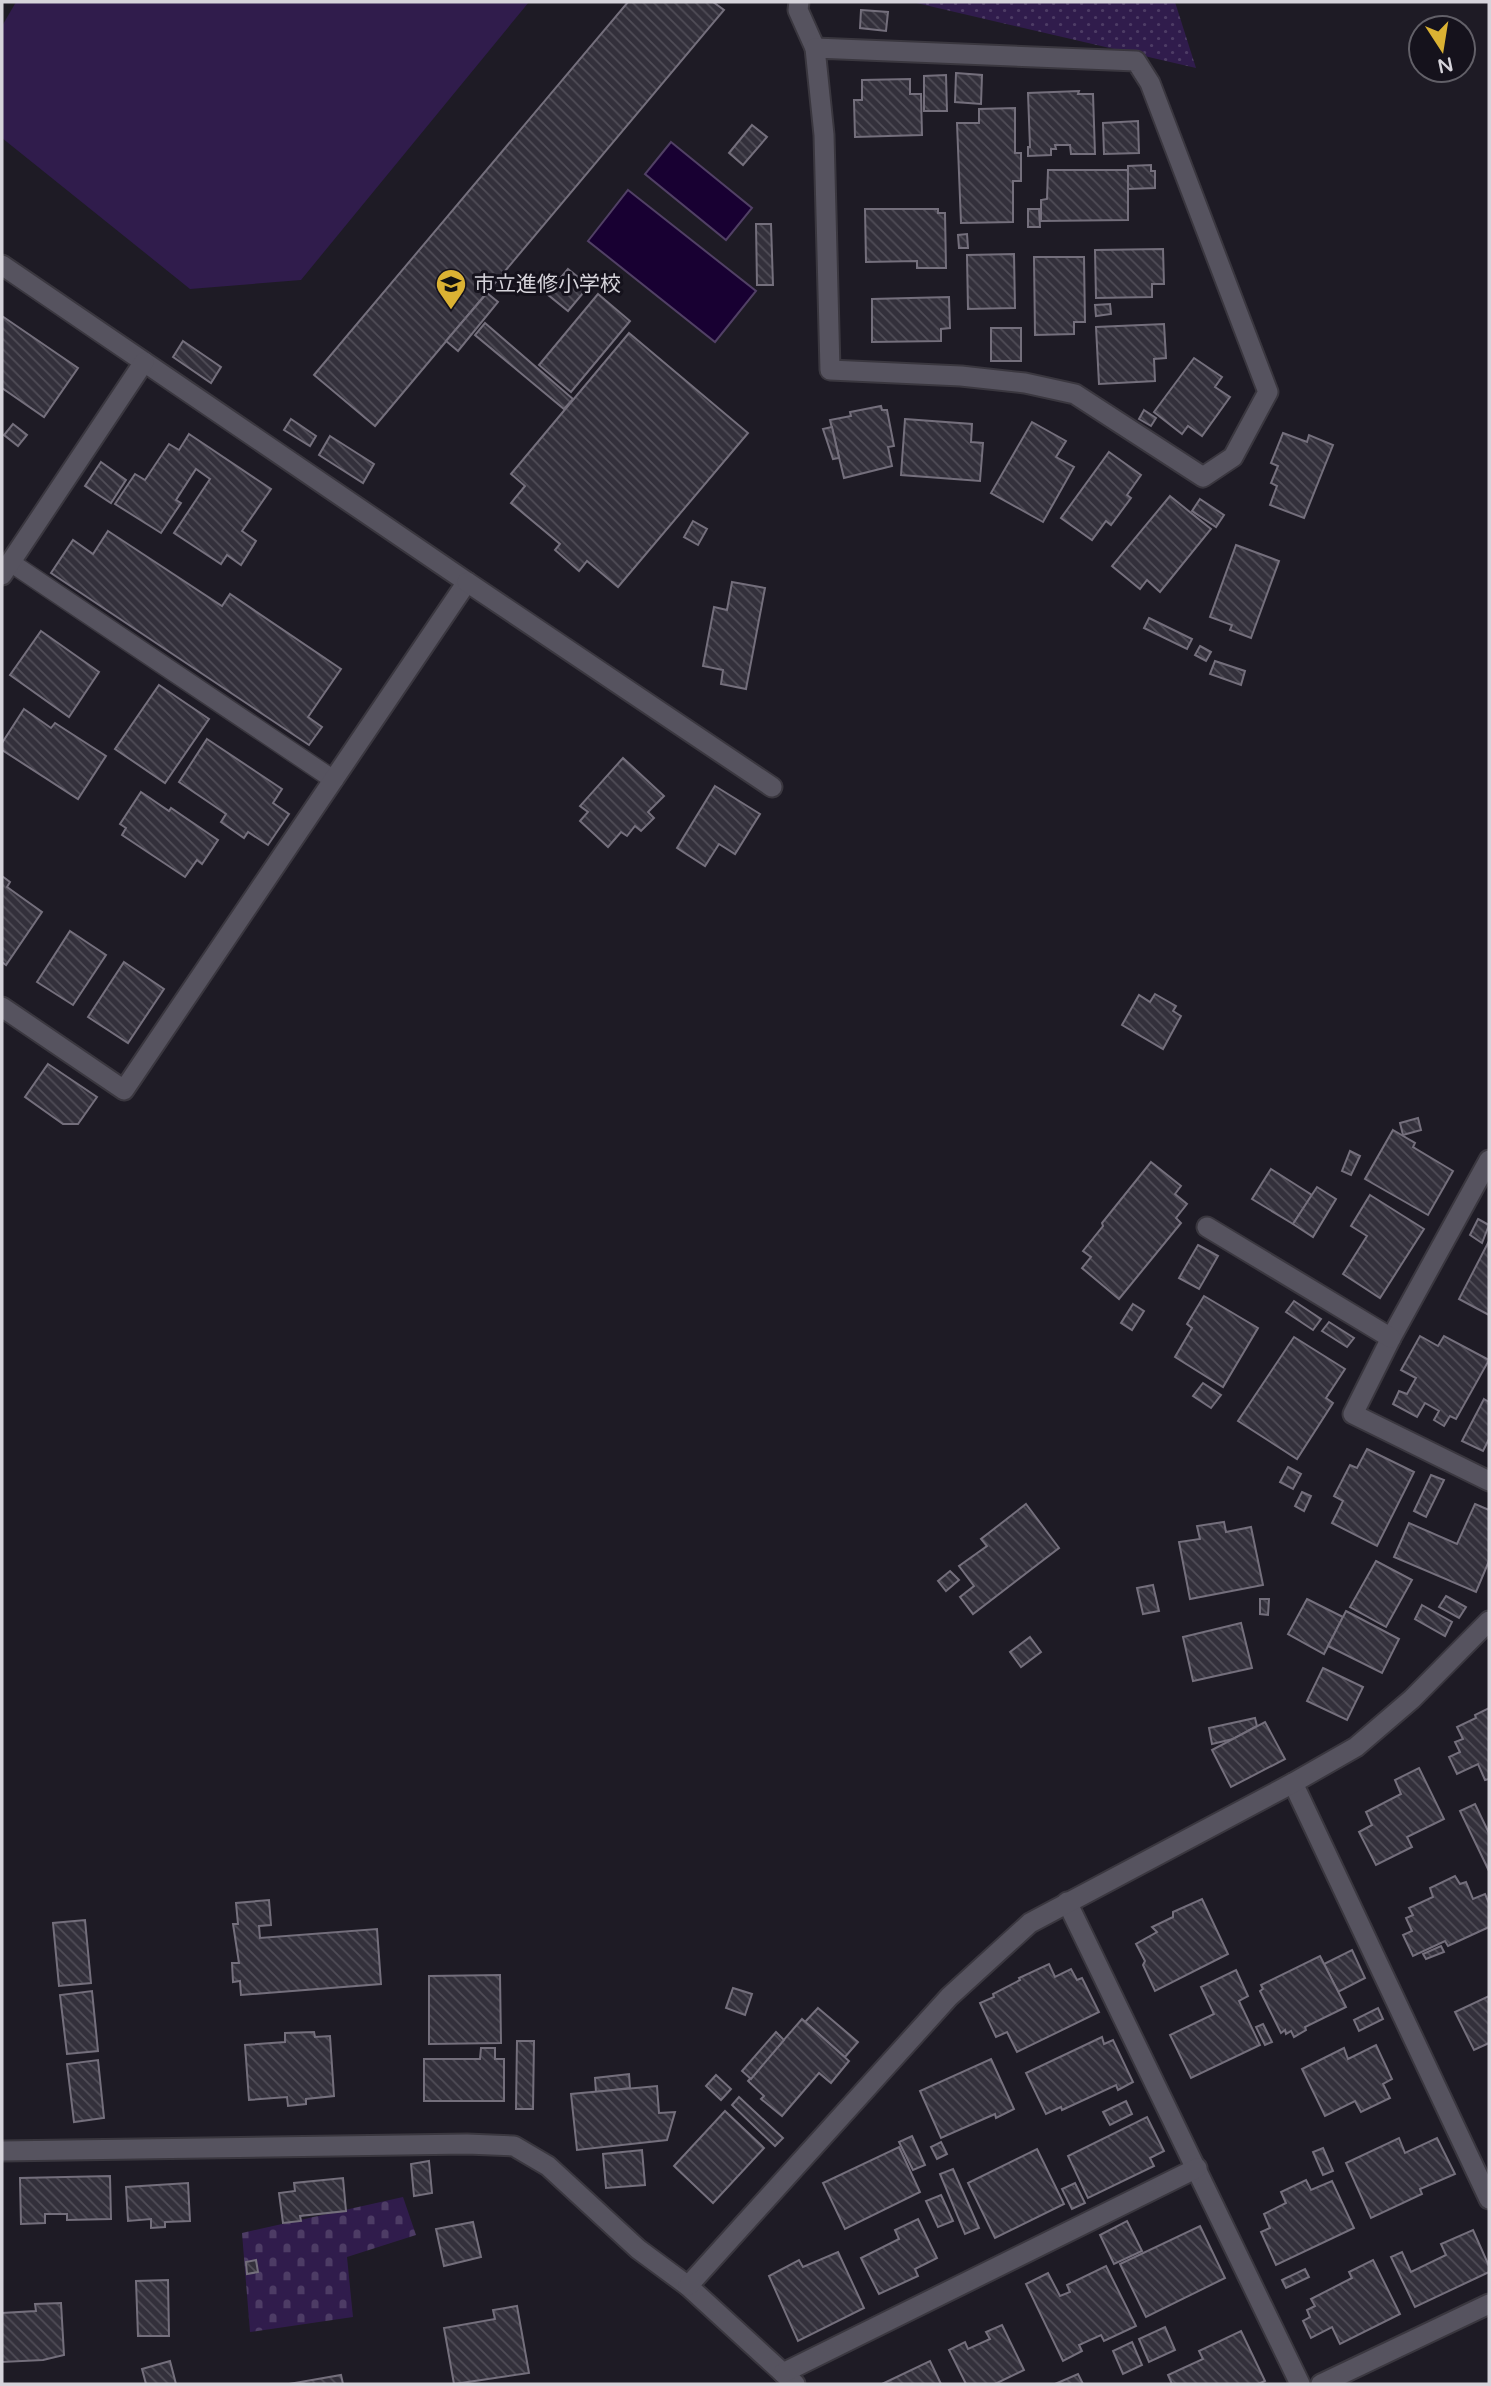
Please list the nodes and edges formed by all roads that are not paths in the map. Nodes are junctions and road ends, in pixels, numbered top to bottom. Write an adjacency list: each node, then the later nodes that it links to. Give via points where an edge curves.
1 (799, 2): 2 (street)
2 (815, 48): 2 (street, via 824,135 830,370 1025,383 1075,394 1203,477 1233,457 1268,392 1150,83 1136,61)
3 (2, 265): 4 (street)
4 (144, 362): 5 (street); 6 (street)
5 (6, 568): 7 (lane)
6 (467, 582): 7 (street); 8 (street)
7 (334, 780): 9 (street, via 124,1090)
8 (772, 787)
9 (2, 1007)
10 (1489, 1160): 12 (street)
11 (1207, 1227): 12 (street)
12 (1391, 1338): 13 (street, via 1353,1414)
13 (1489, 1481)
14 (1489, 1621): 15 (street, via 1412,1699 1356,1746)
15 (1293, 1783): 16 (street); 19 (street)
16 (1067, 1902): 18 (street); 20 (street, via 1030,1923 949,1997)
17 (2, 2151): 20 (street, via 514,2146 548,2166 638,2249)
18 (1197, 2168): 22 (street); 23 (street)
19 (1489, 2199)
20 (688, 2286): 22 (street)
21 (1489, 2304): 24 (street)
22 (789, 2378)
23 (1300, 2384)
24 (1321, 2384)

